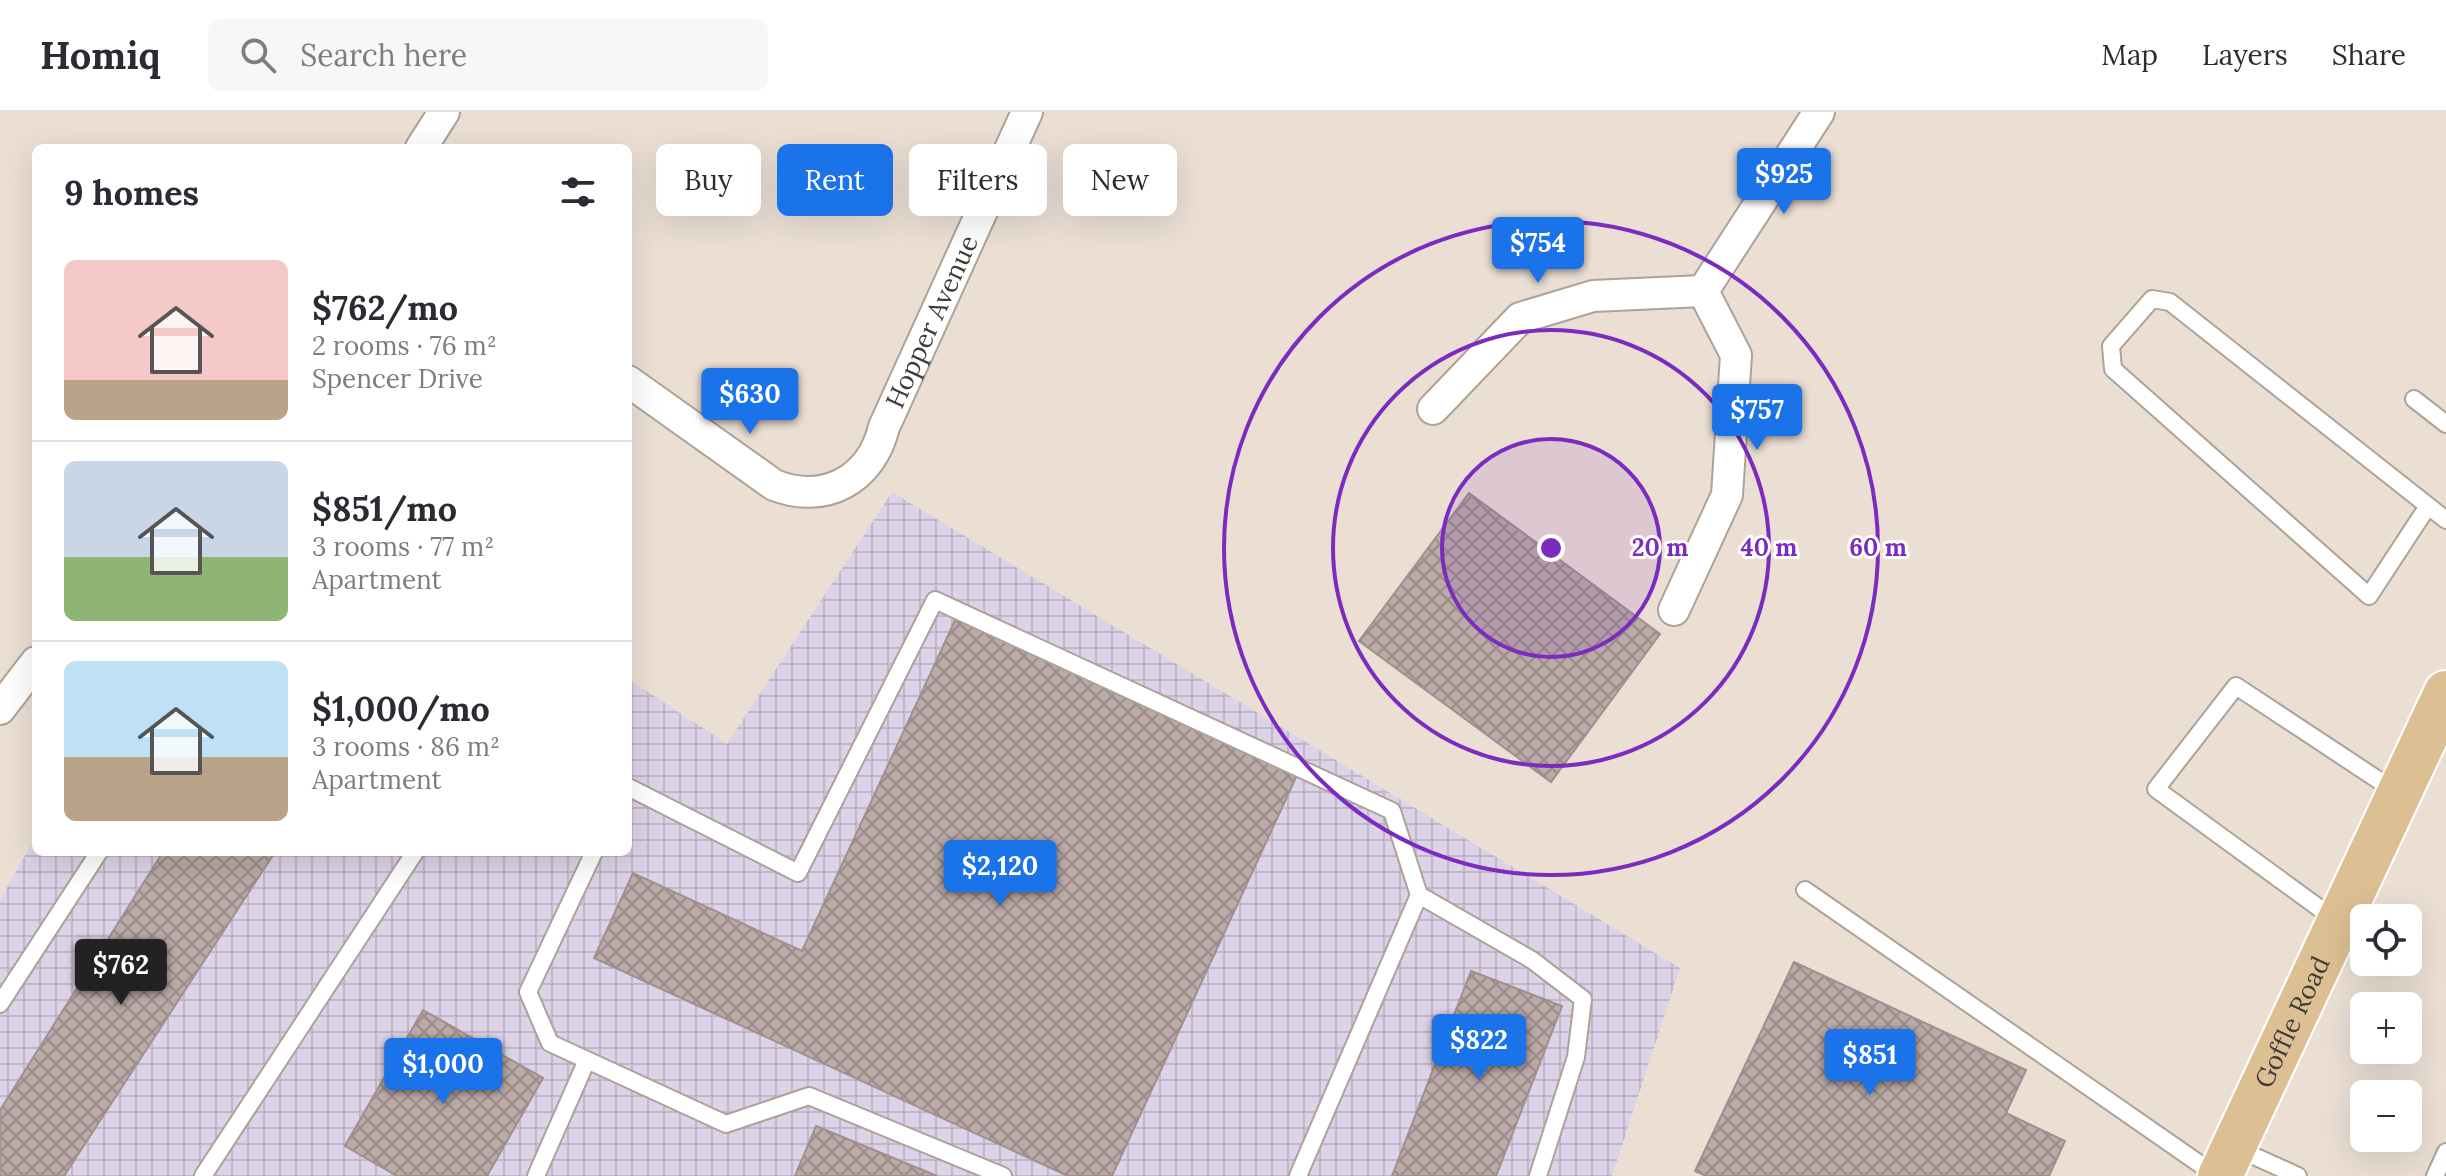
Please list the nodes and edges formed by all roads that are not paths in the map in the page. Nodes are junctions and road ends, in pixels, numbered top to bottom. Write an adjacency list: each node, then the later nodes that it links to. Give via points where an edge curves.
1 (444, 112): 4 (street)
2 (1027, 112): 6 (street, Hopper Avenue, via 880,444 848,483 824,492 798,493 761,477)
3 (1819, 112): 5 (street)
4 (424, 144)
5 (1703, 291): 8 (street, via 1593,296 1520,318); 12 (street, via 1736,355 1727,495)
6 (632, 384)
7 (2414, 399): 9 (lane)
8 (1433, 409)
9 (2446, 424)
10 (2428, 506): 10 (lane, via 2170,302 2152,299 2111,346 2113,369 2369,596); 11 (lane)
11 (2446, 520)
12 (1674, 610)
13 (32, 667): 14 (street)
14 (0, 709)
15 (2440, 721): 17 (main road, Goffle Road)
16 (632, 789): 22 (lane, via 798,873 935,600 1392,811)
17 (2398, 794): 23 (main road, Goffle Road); 23 (lane, via 2236,686 2156,789)
18 (96, 856): 24 (lane)
19 (412, 856): 28 (lane)
20 (592, 856): 25 (lane, via 528,992 550,1043)
21 (1805, 890): 27 (lane)
22 (1419, 895): 31 (lane); 32 (lane, via 1532,960 1583,999 1576,1057)
23 (2338, 922): 27 (main road, Goffle Road)
24 (0, 1004)
25 (587, 1060): 29 (lane); 30 (lane, via 726,1124 809,1096)
26 (2446, 1152): 34 (lane)
27 (2223, 1166): 33 (lane)
28 (203, 1176)
29 (536, 1176)
30 (1003, 1176)
31 (1298, 1176)
32 (1538, 1176)
33 (2298, 1176)
34 (2435, 1176)

